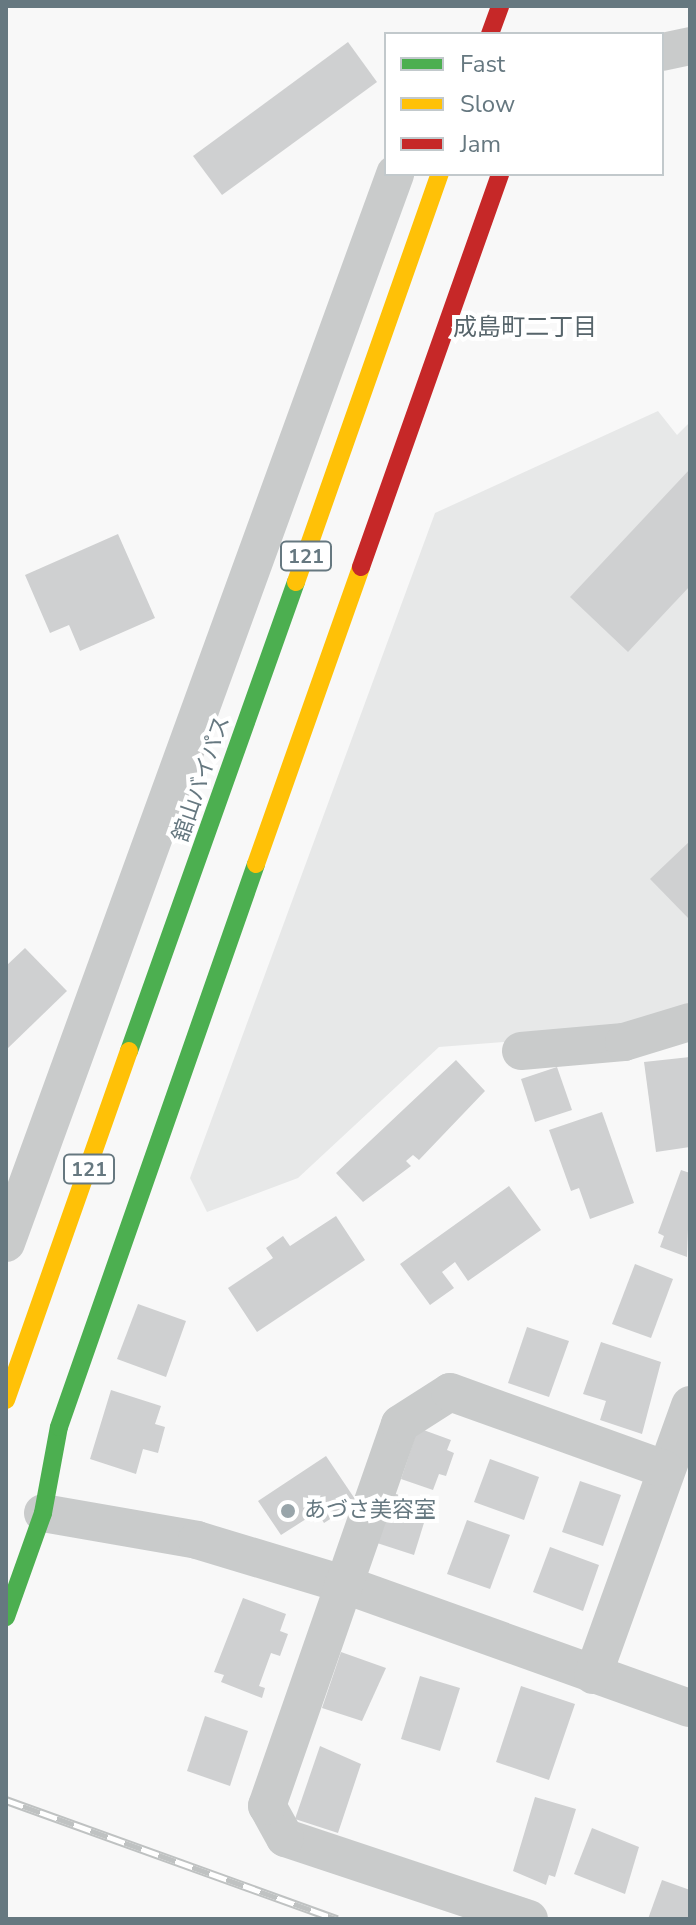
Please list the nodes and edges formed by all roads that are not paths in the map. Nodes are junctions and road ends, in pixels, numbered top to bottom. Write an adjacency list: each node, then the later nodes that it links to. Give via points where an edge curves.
1 (500, 6): 2 (main road)
2 (491, 32)
3 (690, 46): 4 (street)
4 (664, 52)
5 (394, 176): 10 (street)
6 (439, 176): 11 (main road, 舘山バイパス / 121)
7 (499, 176): 14 (main road, via 118,1253 59,1427)
8 (690, 1022): 9 (street, via 624,1042)
9 (521, 1051)
10 (6, 1243)
11 (6, 1400)
12 (690, 1405): 13 (street)
13 (664, 1469): 15 (street, via 450,1392 400,1424); 17 (street)
14 (43, 1513): 15 (street, via 197,1540); 16 (main road)
15 (343, 1584): 17 (street); 19 (street, via 267,1806 285,1838)
16 (6, 1617)
17 (593, 1675): 18 (street)
18 (690, 1708)
19 (529, 1919)

